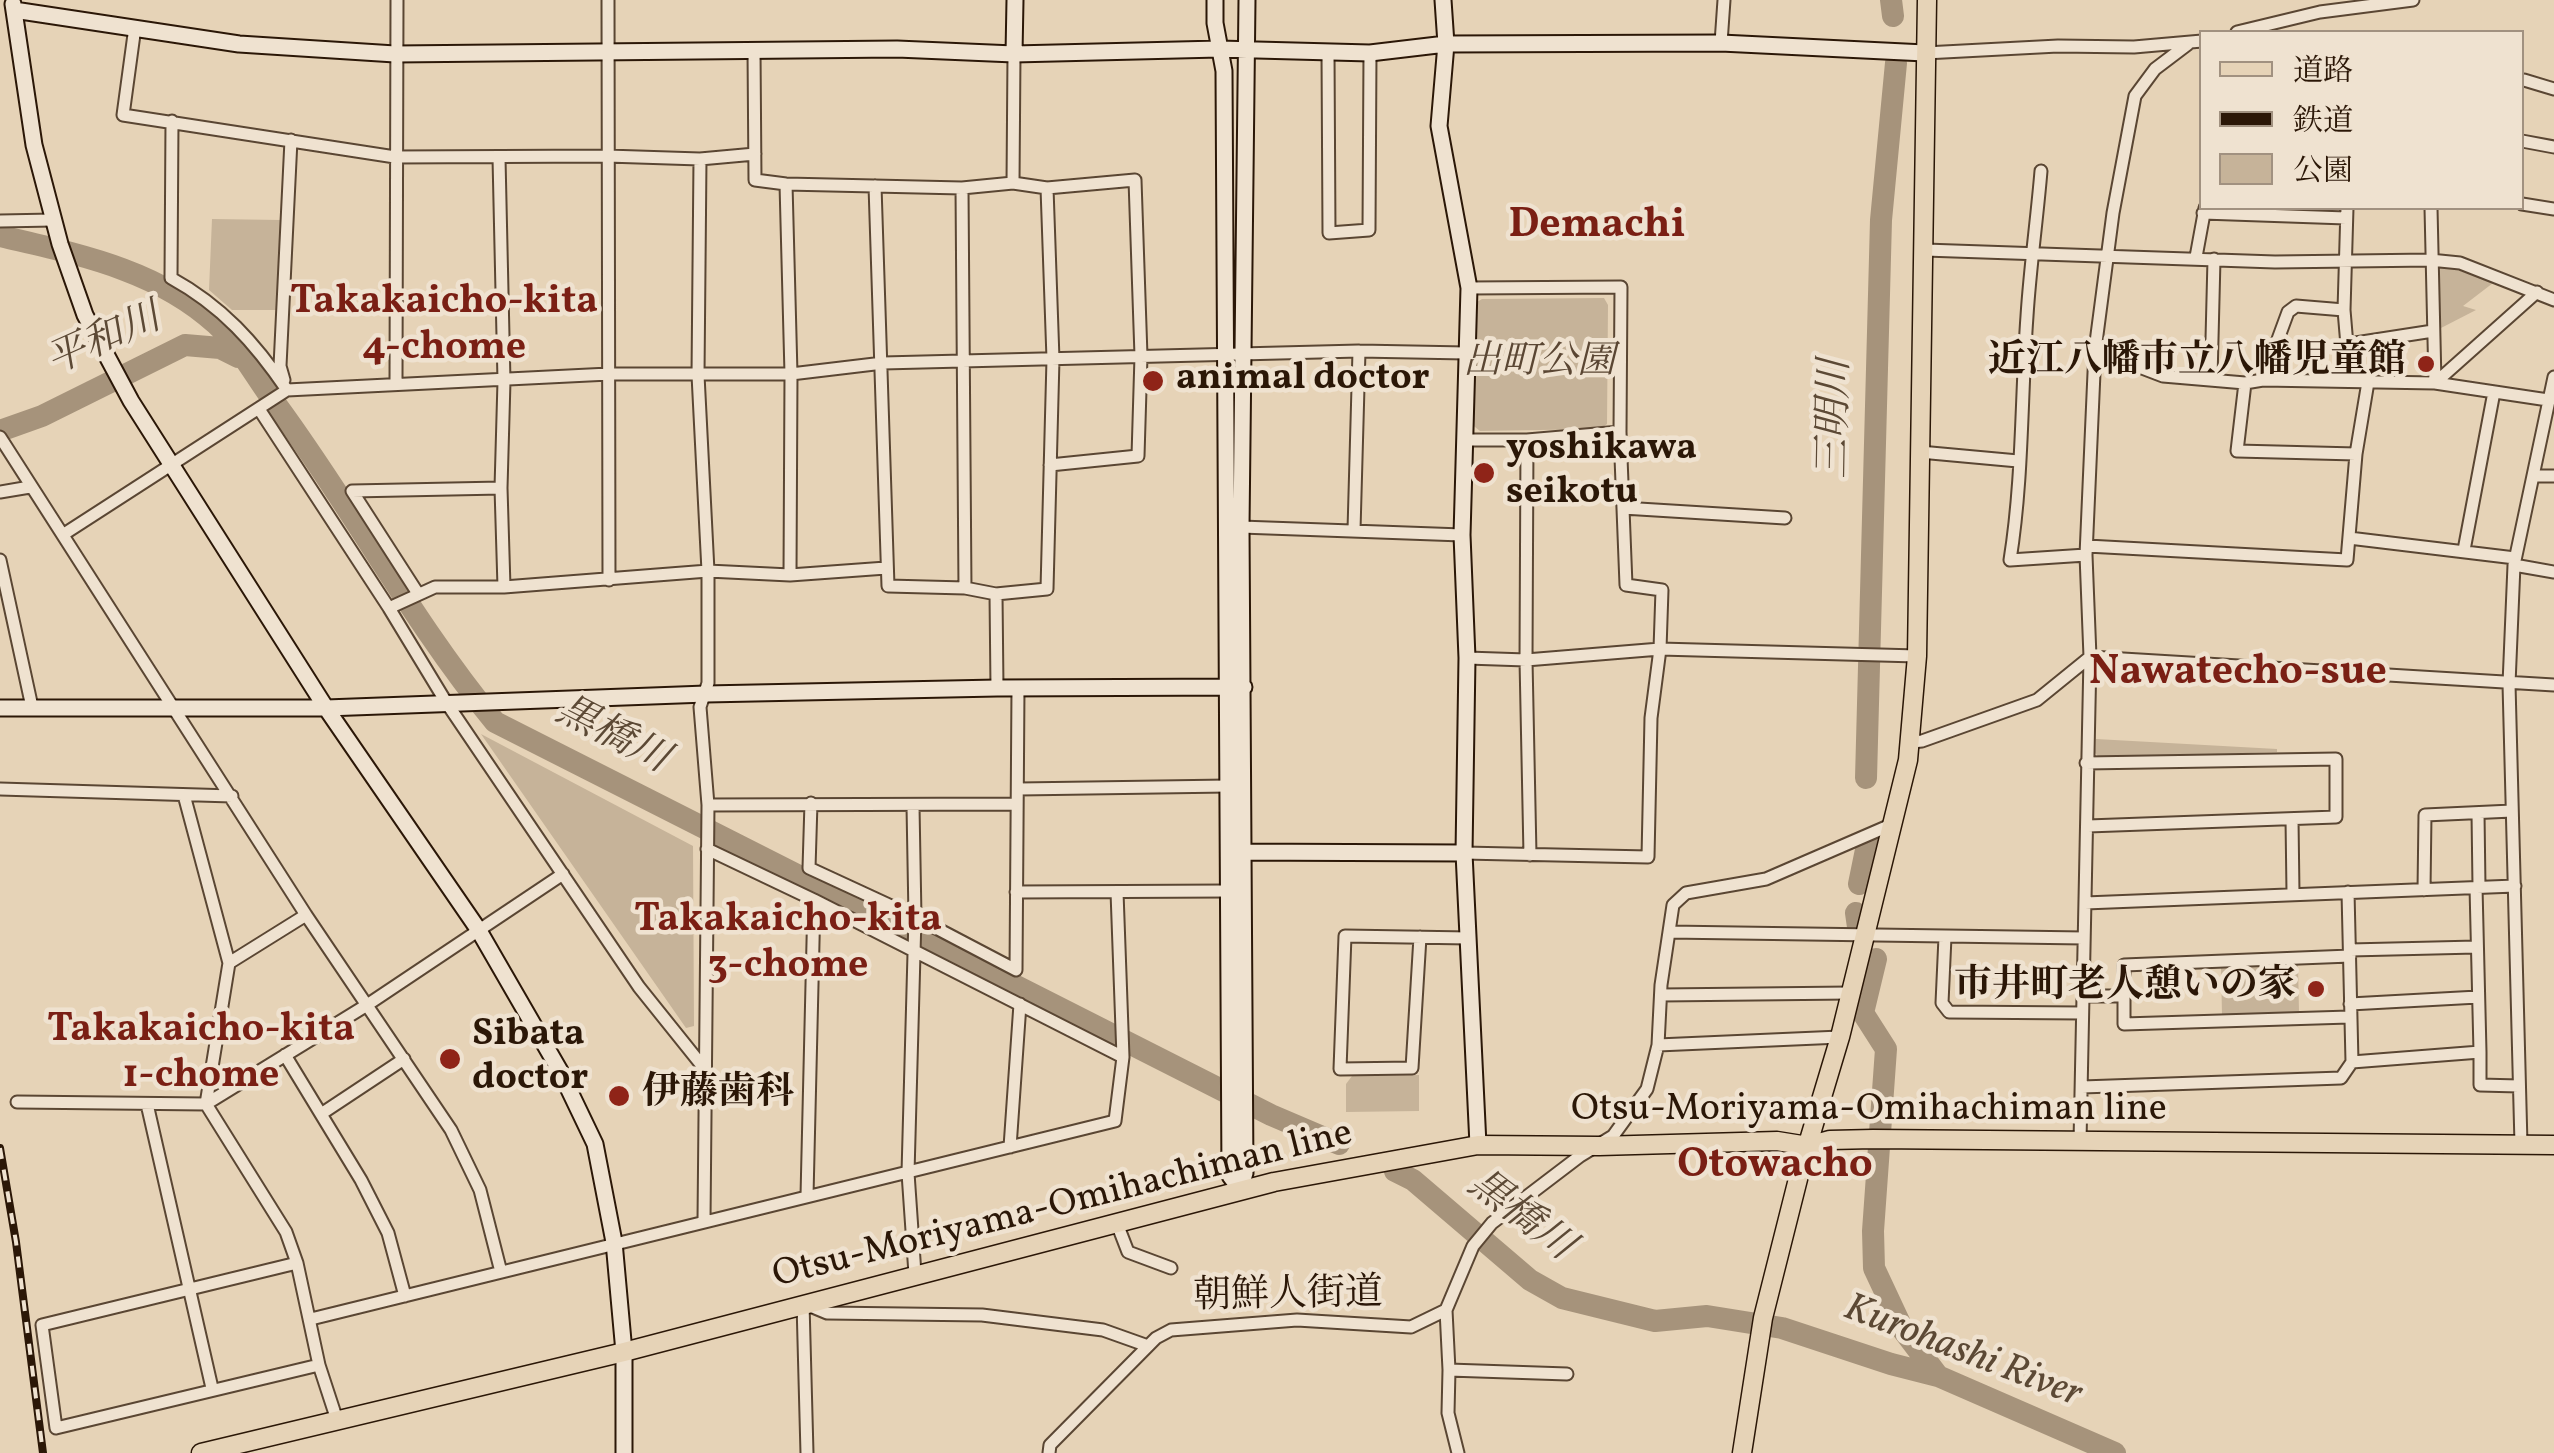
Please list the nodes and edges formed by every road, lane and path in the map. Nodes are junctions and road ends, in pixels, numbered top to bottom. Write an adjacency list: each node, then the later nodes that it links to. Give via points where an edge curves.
1 (397, 0): 24 (street)
2 (608, 0): 20 (street)
3 (1015, 0): 25 (street)
4 (1215, 0): 18 (street)
5 (1247, 0): 19 (street)
6 (1442, 0): 15 (street)
7 (1724, 0): 16 (street)
8 (1926, 0): 22 (main road)
9 (2413, 0): 11 (street)
10 (9, 6): 12 (street); 48 (street)
11 (2321, 6): 13 (street)
12 (134, 27): 24 (street, via 239,44); 28 (street, via 123,116)
13 (2243, 30)
14 (2195, 43): 22 (street); 52 (street, via 2155,69 2135,96)
15 (1446, 44): 16 (street); 23 (street); 57 (street, via 1438,126)
16 (1721, 44): 22 (street)
17 (754, 50): 20 (street); 25 (street); 32 (street)
18 (1219, 50): 19 (street); 25 (street); 66 (street)
19 (1244, 50): 21 (street); 66 (street)
20 (608, 51): 24 (street); 33 (street)
21 (1328, 52): 23 (street); 23 (street, via 1328,233 1369,230)
22 (1924, 52): 50 (main road)
23 (1370, 53)
24 (395, 54): 34 (street)
25 (1014, 54): 38 (street)
26 (2524, 80): 27 (street)
27 (2554, 89)
28 (172, 121): 29 (street); 83 (street, via 172,278 232,320)
29 (291, 140): 34 (street); 83 (street, via 280,366)
30 (2524, 141): 31 (street)
31 (2554, 147)
32 (755, 154): 36 (street); 39 (street, via 754,180)
33 (607, 156): 35 (street); 36 (street); 71 (street)
34 (396, 157): 35 (street); 80 (street)
35 (499, 158): 77 (street)
36 (700, 160): 73 (street)
37 (2041, 171): 51 (street)
38 (1013, 183): 41 (street); 42 (street)
39 (786, 184): 40 (street); 72 (street)
40 (874, 186): 41 (street); 70 (street)
41 (962, 188): 69 (street)
42 (1047, 188): 67 (street, via 1136,180); 68 (street)
43 (2524, 204): 44 (street)
44 (2554, 209)
45 (2204, 210): 47 (street); 53 (street)
46 (2431, 210): 56 (street)
47 (2347, 213): 55 (street)
48 (53, 220): 49 (street); 94 (street, via 84,315)
49 (0, 221)
50 (1925, 250): 51 (street); 91 (main road)
51 (2033, 255): 52 (street); 93 (street)
52 (2108, 256): 53 (street); 63 (street)
53 (2196, 258): 54 (street)
54 (2214, 259): 55 (street); 75 (street)
55 (2345, 260): 56 (street); 60 (street)
56 (2430, 260): 58 (street, via 2460,263); 61 (street)
57 (1469, 288): 65 (street); 87 (street, via 1621,286)
58 (2537, 292): 59 (street); 81 (street)
59 (2554, 300)
60 (2344, 310): 62 (street); 76 (street, via 2296,306 2288,312)
61 (2433, 330): 62 (street); 81 (street)
62 (2349, 344): 78 (street)
63 (2095, 350): 75 (street, via 2163,376); 108 (street)
64 (1359, 351): 65 (street); 66 (street); 104 (street)
65 (1466, 353): 88 (street)
66 (1234, 354): 67 (street); 103 (street); 129 (street)
67 (1141, 356): 68 (street); 95 (street, via 1138,456)
68 (1053, 359): 69 (street); 95 (street)
69 (964, 361): 70 (street); 118 (street)
70 (883, 363): 72 (street); 112 (street)
71 (609, 374): 73 (street); 77 (street); 116 (street)
72 (790, 374): 73 (street); 115 (street)
73 (698, 375): 113 (street)
74 (2554, 377): 85 (street)
75 (2211, 379): 82 (street)
76 (2263, 380): 78 (street); 82 (street)
77 (504, 381): 80 (street); 99 (street)
78 (2350, 381): 79 (street)
79 (2368, 382): 81 (street); 92 (street)
80 (396, 383): 83 (street)
81 (2435, 383): 84 (street)
82 (2245, 384): 92 (street, via 2237,451)
83 (286, 390): 86 (street)
84 (2494, 392): 85 (street); 109 (street)
85 (2548, 400): 96 (street)
86 (258, 409): 94 (street); 121 (street)
87 (1620, 432): 89 (street); 101 (street)
88 (1465, 440): 89 (street); 106 (street)
89 (1527, 440): 126 (street)
90 (1, 442): 98 (street)
91 (1920, 452): 93 (street); 123 (main road)
92 (2356, 454): 107 (street)
93 (2018, 461): 108 (street, via 2010,560)
94 (172, 466): 105 (street); 137 (street)
95 (1050, 466): 120 (street, via 1047,590)
96 (2534, 476): 97 (street); 111 (street)
97 (2554, 476)
98 (30, 487): 100 (street); 105 (street)
99 (501, 488): 117 (street); 119 (street, via 352,491)
100 (0, 492)
101 (1622, 508): 102 (street); 122 (street, via 1626,585 1662,590)
102 (1785, 518)
103 (1241, 527): 104 (street); 129 (street)
104 (1354, 530): 106 (street)
105 (64, 534): 134 (street)
106 (1462, 535): 125 (street)
107 (2348, 538): 108 (street, via 2347,560); 109 (street)
108 (2087, 550): 124 (street)
109 (2464, 550): 111 (street)
110 (0, 560): 135 (street)
111 (2514, 561): 114 (street); 127 (street)
112 (886, 568): 115 (street); 118 (street, via 888,586)
113 (708, 571): 115 (street); 116 (street); 132 (street)
114 (2554, 572)
115 (790, 575)
116 (609, 580): 117 (street)
117 (504, 587): 119 (street)
118 (965, 588): 120 (street)
119 (417, 592): 121 (street)
120 (996, 594): 130 (street)
121 (389, 608): 133 (street)
122 (1660, 650): 123 (street); 126 (street); 157 (street, via 1650,718 1648,857)
123 (1917, 656): 138 (main road)
124 (2090, 657): 127 (street); 138 (street, via 2038,700); 139 (street)
125 (1467, 658): 126 (street); 156 (street)
126 (1526, 660): 157 (street)
127 (2509, 684): 128 (street); 149 (street)
128 (2554, 685)
129 (1236, 687): 131 (street); 140 (street); 155 (street)
130 (997, 688): 131 (street); 132 (street)
131 (1018, 688): 142 (street)
132 (706, 694): 133 (street); 147 (street, via 700,707)
133 (446, 702): 137 (street); 158 (street)
134 (172, 705): 135 (street); 137 (street); 144 (street)
135 (32, 707): 136 (street)
136 (0, 708)
137 (326, 708): 171 (street)
138 (1912, 742): 152 (main road)
139 (2086, 763): 151 (street, via 2336,759 2336,817); 153 (street)
140 (1228, 786): 142 (street); 155 (street)
141 (0, 788): 143 (street)
142 (1019, 789): 146 (street)
143 (184, 794): 144 (street); 181 (street)
144 (232, 796): 169 (street)
145 (811, 803): 147 (street); 148 (street); 170 (street, via 808,868)
146 (1017, 804): 148 (street); 163 (street)
147 (708, 805): 154 (street)
148 (913, 806): 170 (street)
149 (2512, 812): 150 (street); 159 (street)
150 (2478, 813): 160 (street); 162 (street, via 2425,814)
151 (2292, 818): 153 (street); 166 (street)
152 (1894, 824): 172 (street, via 1766,879 1686,893 1673,905); 173 (main road)
153 (2088, 826): 168 (street)
154 (708, 847): 167 (street); 198 (street)
155 (1236, 852): 156 (street); 161 (street); 199 (street)
156 (1464, 853): 157 (street); 176 (street)
157 (1530, 856)
158 (563, 874): 171 (street); 198 (street, via 639,987)
159 (2514, 886): 160 (street); 200 (street)
160 (2477, 887): 162 (street); 178 (street)
161 (1228, 890): 164 (street); 199 (street)
162 (2424, 890): 165 (street)
163 (1016, 892): 164 (street); 170 (street, via 1016,970)
164 (1117, 892): 195 (street)
165 (2348, 892): 166 (street); 180 (street)
166 (2293, 893): 168 (street)
167 (814, 900): 179 (street); 215 (street)
168 (2085, 903): 177 (street)
169 (306, 915): 181 (street); 188 (street)
170 (916, 916): 179 (street)
171 (478, 929): 188 (street); 218 (street, via 560,1070 594,1144)
172 (1669, 932): 173 (street); 183 (street)
173 (1865, 935): 175 (street); 182 (main road)
174 (1420, 936): 174 (street, via 1345,936 1340,1069 1412,1068); 176 (street)
175 (1944, 937): 177 (street); 190 (street, via 1942,1003 1948,1012)
176 (1469, 938): 207 (street)
177 (2084, 938): 184 (street)
178 (2476, 946): 180 (street); 186 (street)
179 (913, 950): 187 (street); 213 (street)
180 (2350, 953): 185 (street, via 2124,965); 189 (street)
181 (229, 964): 204 (street)
182 (1850, 994): 183 (street); 191 (main road)
183 (1661, 995): 192 (street)
184 (2084, 996): 185 (street); 190 (street)
185 (2124, 996): 189 (street, via 2124,1024)
186 (2478, 997): 189 (street); 193 (street)
187 (1020, 1004): 195 (street); 212 (street)
188 (367, 1005): 194 (street); 196 (street)
189 (2350, 1011): 197 (street)
190 (2082, 1014): 201 (street)
191 (1840, 1036): 192 (street); 211 (main road)
192 (1658, 1045): 210 (street, via 1647,1088 1625,1124)
193 (2480, 1052): 197 (street); 200 (street, via 2480,1085)
194 (285, 1055): 204 (street); 205 (street)
195 (1123, 1057): 212 (street, via 1115,1121)
196 (404, 1059): 205 (street); 221 (street, via 451,1130 480,1190)
197 (2352, 1062): 201 (street, via 2341,1078)
198 (705, 1068): 216 (street)
199 (1237, 1077): 214 (street, via 1230,1176)
200 (2520, 1086): 208 (street)
201 (2082, 1087): 206 (street)
202 (17, 1102): 203 (street)
203 (147, 1104): 204 (street); 223 (street)
204 (206, 1104): 219 (street, via 286,1232)
205 (321, 1114): 224 (street, via 388,1234)
206 (2080, 1142): 208 (main road, Otsu-Moriyama-Omihachiman line); 211 (main road, Otsu-Moriyama-Omihachiman line, via 1883,1139)
207 (1478, 1144): 210 (main road, Otsu-Moriyama-Omihachiman line); 214 (main road, Otsu-Moriyama-Omihachiman line)
208 (2521, 1144): 209 (main road, Otsu-Moriyama-Omihachiman line)
209 (2554, 1145)
210 (1598, 1146): 211 (main road, Otsu-Moriyama-Omihachiman line); 226 (street, via 1492,1223 1473,1246)
211 (1808, 1146): 240 (main road, via 1763,1318)
212 (1010, 1147): 213 (street)
213 (908, 1173): 215 (street); 222 (street)
214 (1240, 1189): 217 (main road, Otsu-Moriyama-Omihachiman line)
215 (807, 1196): 216 (street)
216 (704, 1220): 218 (street)
217 (1116, 1221): 220 (street, via 1128,1252); 222 (main road, Otsu-Moriyama-Omihachiman line)
218 (614, 1242): 221 (street); 229 (street)
219 (297, 1263): 223 (street); 227 (street)
220 (1171, 1268)
221 (500, 1272): 224 (street)
222 (915, 1274): 225 (main road, Otsu-Moriyama-Omihachiman line)
223 (188, 1288): 233 (street); 233 (street, via 42,1325 56,1428)
224 (405, 1296): 227 (street)
225 (804, 1303): 228 (street, via 828,1313 982,1316 1103,1330); 229 (main road, Otsu-Moriyama-Omihachiman line); 237 (street)
226 (1446, 1310): 228 (street, 朝鮮人街道, via 1411,1327 1297,1320 1171,1330); 231 (street)
227 (311, 1319): 230 (street)
228 (1148, 1346): 238 (street, 朝鮮人街道, via 1050,1444)
229 (624, 1352): 234 (main road, Otsu-Moriyama-Omihachiman line); 236 (street)
230 (320, 1364): 233 (street); 234 (street)
231 (1449, 1370): 232 (street); 239 (street, via 1448,1413)
232 (1568, 1374)
233 (212, 1388)
234 (337, 1420): 235 (main road, Otsu-Moriyama-Omihachiman line)
235 (201, 1453)
236 (624, 1453)
237 (808, 1453)
238 (1049, 1453)
239 (1458, 1453)
240 (1742, 1453)

